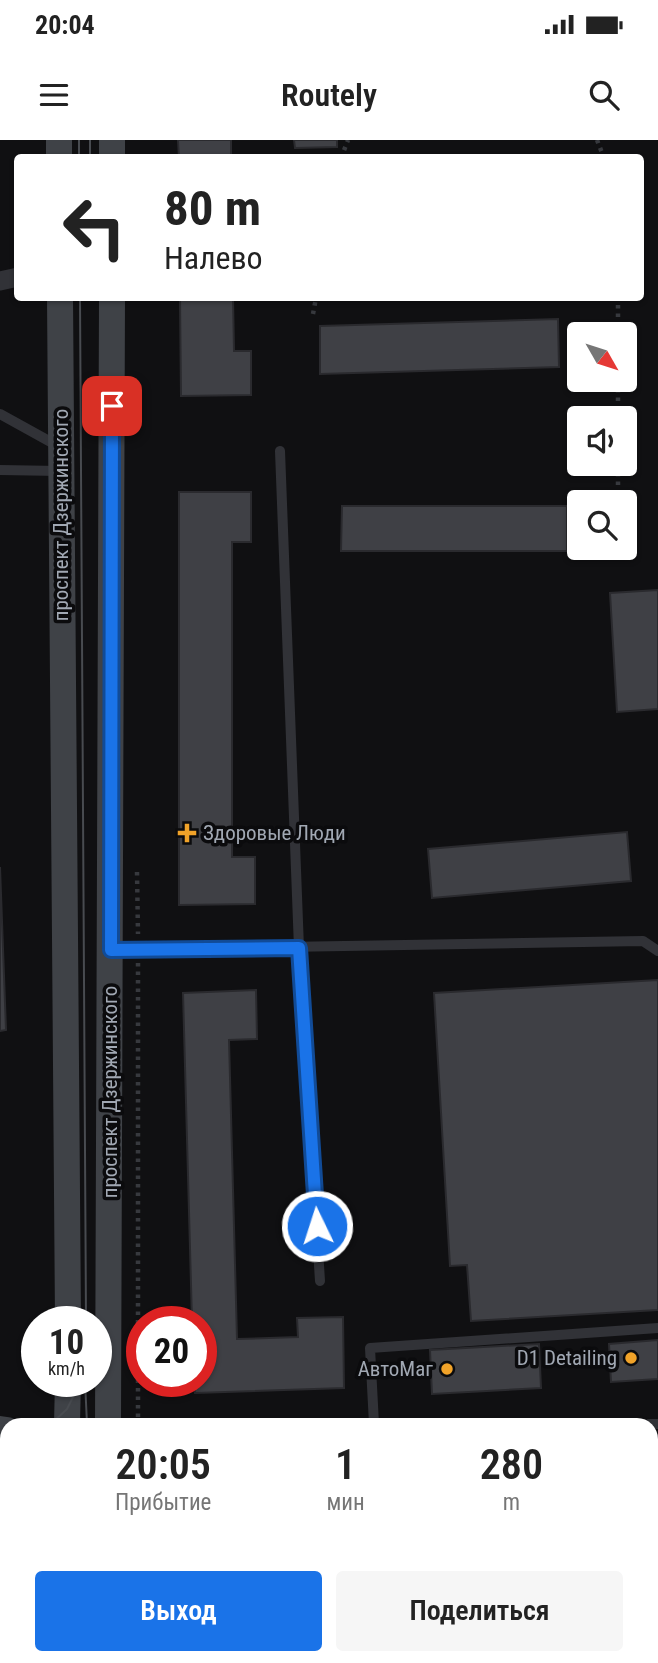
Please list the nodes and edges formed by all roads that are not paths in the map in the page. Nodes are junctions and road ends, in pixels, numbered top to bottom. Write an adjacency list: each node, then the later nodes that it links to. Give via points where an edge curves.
1 (60, 301): 5 (main road, проспект Дзержинского)
2 (112, 301): 8 (main road, проспект Дзержинского)
3 (0, 414): 5 (lane)
4 (281, 451): 7 (lane)
5 (61, 459): 6 (lane); 11 (main road, проспект Дзержинского)
6 (0, 470)
7 (299, 948): 8 (lane); 9 (lane, via 643,941); 10 (lane)
8 (111, 950): 15 (main road, проспект Дзержинского)
9 (658, 951)
10 (320, 1281)
11 (68, 1306)
12 (658, 1328): 16 (lane, via 370,1348)
13 (68, 1397): 14 (main road)
14 (67, 1418)
15 (108, 1418)
16 (374, 1418)

